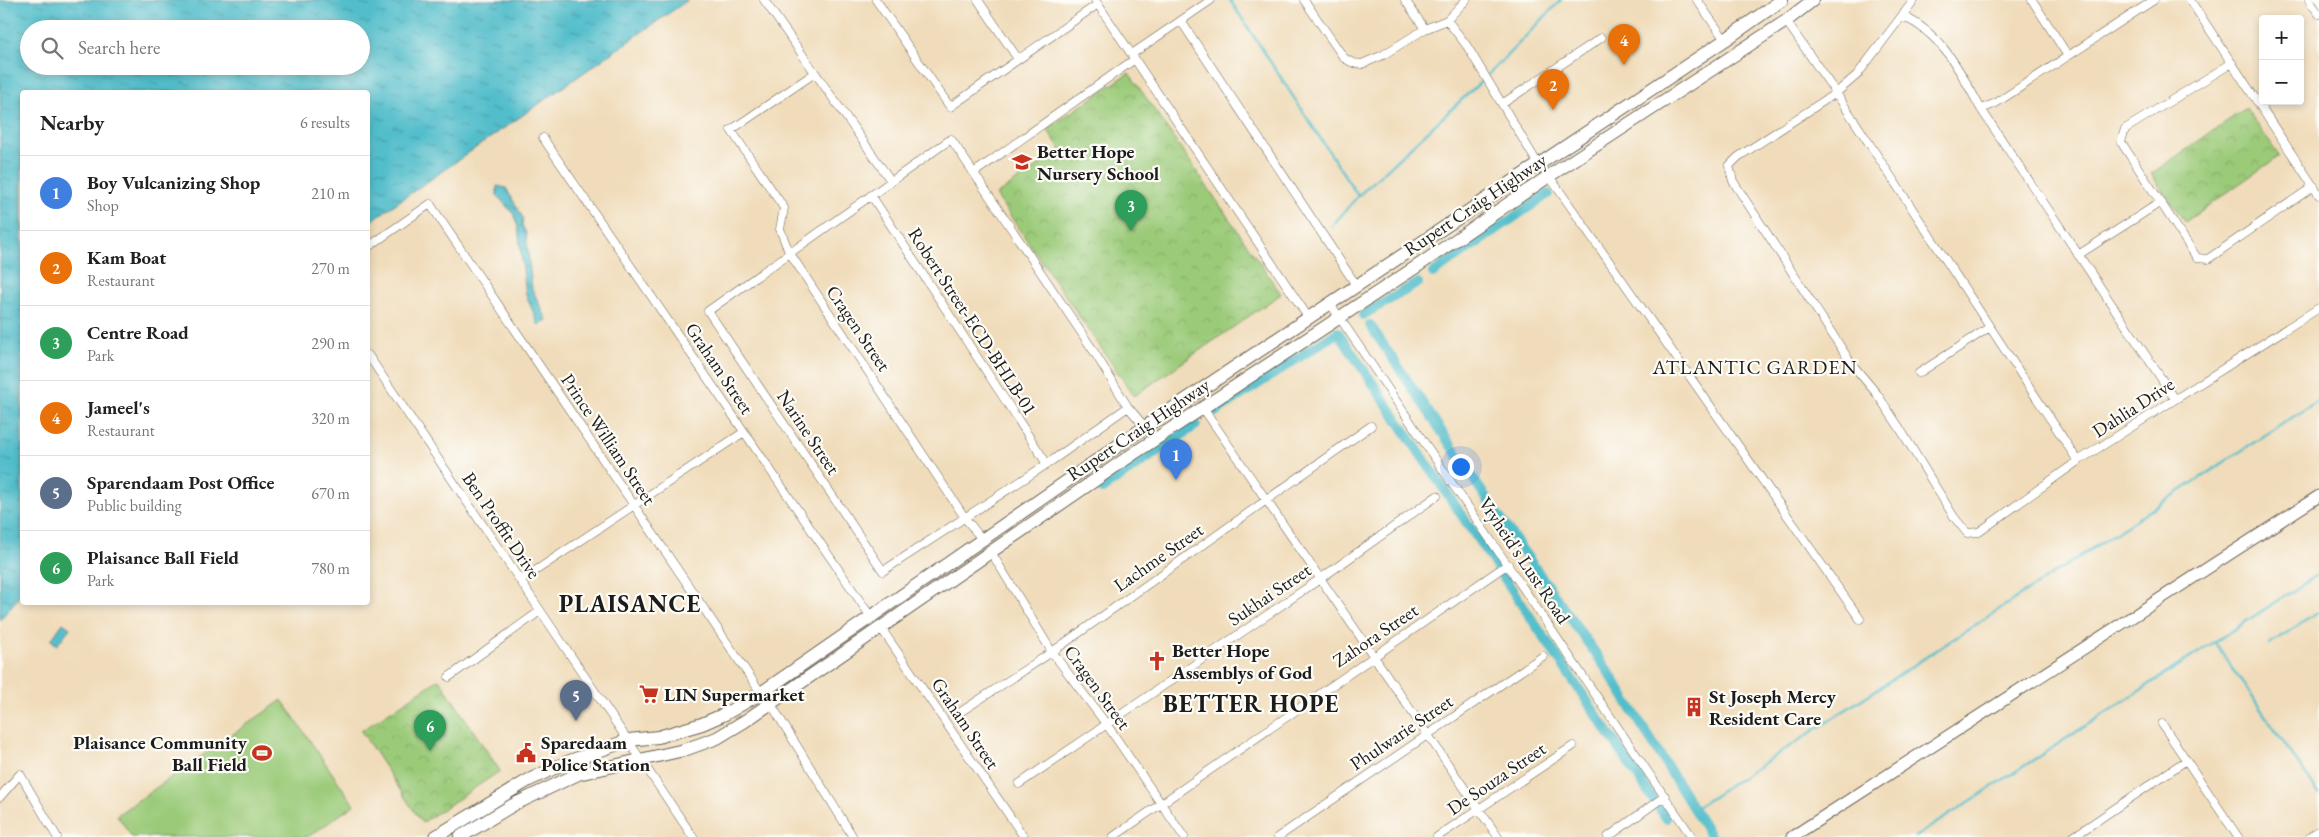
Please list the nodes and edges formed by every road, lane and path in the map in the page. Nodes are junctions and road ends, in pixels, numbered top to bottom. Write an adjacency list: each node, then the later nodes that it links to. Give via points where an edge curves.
1 (764, 0): 29 (street)
2 (876, 0): 27 (street, via 950,107)
3 (978, 0): 27 (street)
4 (1211, 0): 21 (street)
5 (1304, 0): 22 (street, via 1344,58 1353,63 1362,64 1383,55)
6 (1405, 0): 22 (street)
7 (1466, 0): 19 (street)
8 (1697, 0): 24 (street)
9 (1782, 0): 24 (main road, Rupert Craig Highway)
10 (1813, 0): 20 (main road, Rupert Craig Highway)
11 (1914, 0): 18 (street)
12 (2032, 0): 25 (street)
13 (2154, 0): 25 (street)
14 (2190, 0): 28 (street)
15 (2309, 0): 17 (street)
16 (1096, 2): 26 (street); 27 (street)
17 (2319, 14)
18 (1902, 16): 30 (street, via 1857,75); 32 (street, via 1926,30 1938,42 1963,74)
19 (1447, 20): 22 (street); 31 (street)
20 (1786, 20): 30 (street); 36 (main road, Rupert Craig Highway)
21 (1181, 21): 26 (street); 45 (street)
22 (1425, 30)
23 (1601, 38): 31 (street)
24 (1725, 40): 34 (main road, Rupert Craig Highway)
25 (2068, 56): 32 (street, via 1996,103)
26 (1133, 57): 35 (street); 48 (street)
27 (1018, 59)
28 (2232, 63): 38 (street); 41 (street, via 2125,129 2121,142)
29 (815, 73): 37 (street); 43 (street, Cragen Street, via 732,130 784,208 780,229)
30 (1836, 93): 50 (street); 59 (street, Dahlia Drive, via 1729,166 1733,181 1851,363 1877,394 1967,533 1979,532)
31 (1502, 104): 34 (street)
32 (1981, 109): 44 (street)
33 (543, 138): 58 (street, Graham Street)
34 (1538, 164): 45 (main road, Rupert Craig Highway)
35 (975, 172): 37 (street, via 951,139); 54 (street, via 1094,350)
36 (1549, 176): 49 (main road, Rupert Craig Highway); 73 (street)
37 (891, 181): 39 (street)
38 (2314, 186): 40 (street); 41 (street, via 2208,259 2197,258)
39 (871, 195): 43 (street); 60 (street, Robert Street-ECD-BHLB-01)
40 (2319, 195)
41 (2161, 202): 44 (street)
42 (370, 246): 64 (street, Prince William Street, via 430,204)
43 (789, 252): 65 (street, Cragen Street); 65 (street, Narine Street, via 708,311 883,571)
44 (2078, 255): 53 (street)
45 (1356, 285): 46 (main road, Rupert Craig Highway)
46 (1329, 302): 48 (main road, Rupert Craig Highway); 49 (street, Vryheid's Lust Road)
47 (2319, 308): 53 (street, Dahlia Drive)
48 (1308, 317): 57 (main road, Rupert Craig Highway)
49 (1340, 318): 55 (main road, Rupert Craig Highway); 68 (street, Vryheid's Lust Road)
50 (1990, 327): 52 (street); 59 (street)
51 (370, 359): 70 (street, Ben Proffit Drive)
52 (1919, 373)
53 (2175, 399): 59 (street, Dahlia Drive)
54 (1128, 407): 57 (street); 60 (street)
55 (1203, 408): 63 (street); 67 (main road, Rupert Craig Highway)
56 (1371, 426): 63 (street, Lachme Street)
57 (1145, 427): 66 (main road, Rupert Craig Highway)
58 (744, 432): 64 (street); 72 (street, Graham Street)
59 (2078, 461)
60 (1047, 464): 65 (street)
61 (1437, 496): 69 (street, Sukhai Street)
62 (2319, 496): 108 (main road)
63 (1266, 500): 69 (street); 75 (street, Lachme Street)
64 (634, 505): 70 (street); 79 (street, Prince William Street)
65 (965, 518): 66 (street, Cragen Street)
66 (981, 538): 72 (main road, Rupert Craig Highway)
67 (991, 552): 74 (main road, Rupert Craig Highway); 75 (street, Cragen Street)
68 (1506, 565): 76 (street, Zahora Street); 91 (street, Vryheid's Lust Road)
69 (1320, 579): 76 (street); 83 (street, Sukhai Street)
70 (520, 581): 71 (street, Ben Proffit Drive)
71 (540, 611): 78 (street); 85 (street, Ben Proffit Drive)
72 (871, 617): 79 (main road, Rupert Craig Highway)
73 (1860, 620)
74 (881, 628): 80 (main road, Rupert Craig Highway); 100 (street, Graham Street)
75 (1052, 652): 81 (street, Lachme Street); 83 (street, Cragen Street)
76 (1373, 655): 84 (street); 92 (street, Zahora Street)
77 (1543, 656): 84 (street, Phulwarie Street)
78 (450, 677)
79 (761, 693): 85 (main road, Rupert Craig Highway, via 702,724 658,737)
80 (771, 704): 87 (main road, Rupert Craig Highway, via 716,738 684,750); 99 (street)
81 (962, 711)
82 (2162, 724): 88 (street)
83 (1107, 725): 89 (street, Sukhai Street); 92 (street, Cragen Street)
84 (1428, 733): 93 (street); 103 (street, Phulwarie Street)
85 (629, 740): 87 (street, Ben Proffit Drive); 96 (main road, Rupert Craig Highway, via 567,762 527,781)
86 (1573, 746): 93 (street, De Souza Street)
87 (641, 759): 97 (main road, Rupert Craig Highway, via 570,777 512,805); 98 (street, Ben Proffit Drive)
88 (2185, 761): 109 (street); 110 (street)
89 (1019, 784)
90 (0, 797): 95 (street, via 20,774)
91 (1663, 797): 106 (street); 107 (street, Vryheid's Lust Road)
92 (1161, 803): 101 (street, Zahora Street); 102 (street, Cragen Street)
93 (1478, 808): 104 (street, De Souza Street); 105 (street)
94 (2319, 831): 111 (street)
95 (58, 837)
96 (435, 837)
97 (460, 837)
98 (693, 837)
99 (853, 837)
100 (1024, 837)
101 (1113, 837)
102 (1184, 837)
103 (1278, 837)
104 (1437, 837)
105 (1498, 837)
106 (1608, 837)
107 (1692, 837)
108 (1792, 837)
109 (2073, 837)
110 (2238, 837)
111 (2309, 837)

